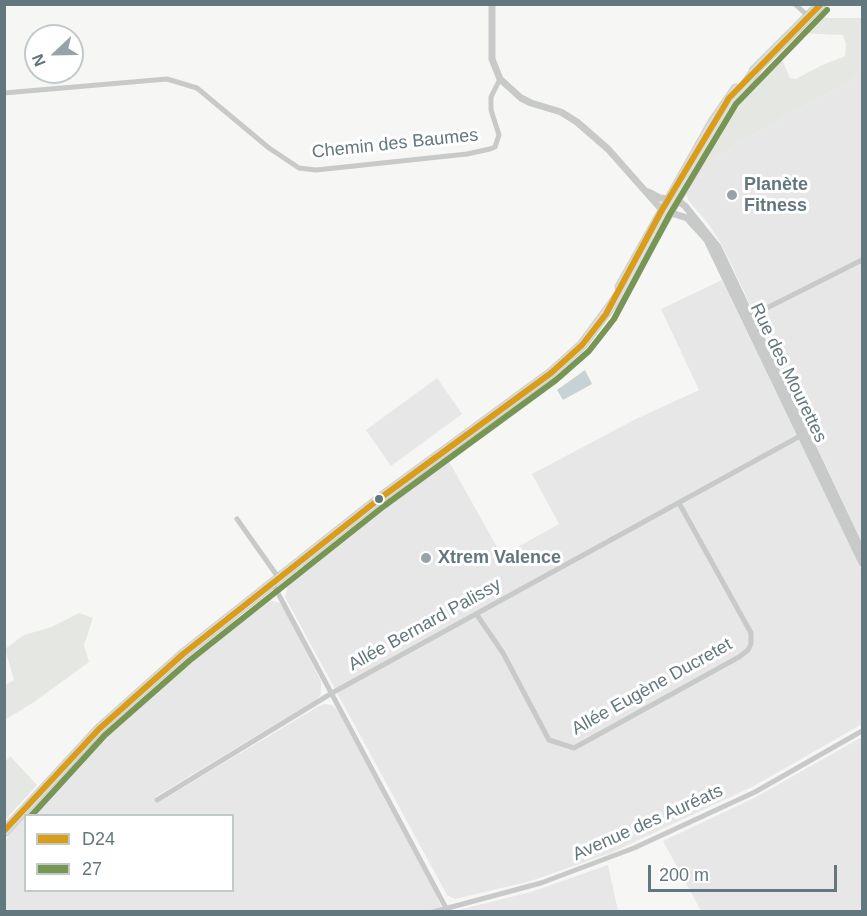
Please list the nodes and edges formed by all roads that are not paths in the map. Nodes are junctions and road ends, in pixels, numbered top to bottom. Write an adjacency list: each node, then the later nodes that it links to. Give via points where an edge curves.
1 (492, 4): 5 (street, via 492,59)
2 (795, 4): 4 (street)
3 (821, 4): 4 (main road)
4 (808, 16): 8 (main road, via 758,67)
5 (500, 79): 6 (street, Chemin des Baumes, via 491,97 499,135 495,147 316,170 299,168 269,148 197,88 167,79); 7 (street, via 521,98 577,122)
6 (4, 93)
7 (646, 191): 8 (street); 9 (street)
8 (673, 200): 9 (main road); 11 (street, Rue des Mourettes, via 690,211 718,247)
9 (666, 211): 11 (street, Rue des Mourettes, via 687,218 707,240); 17 (main road, via 606,314 582,345 551,373)
10 (862, 260): 11 (street)
11 (748, 318): 12 (street, Rue des Mourettes)
12 (804, 434): 13 (street, Allée Bernard Palissy); 15 (street, Rue des Mourettes); 16 (street, Rue des Mourettes)
13 (679, 503): 18 (street, Allée Bernard Palissy); 18 (street, Allée Eugène Ducretet, via 751,633 748,650 739,657 574,748 549,740 503,653)
14 (237, 519): 17 (street)
15 (862, 551)
16 (862, 564)
17 (275, 579): 19 (street); 22 (main road, via 134,696)
18 (477, 615): 19 (street, Allée Bernard Palissy)
19 (332, 693): 21 (street, Allée Bernard Palissy); 23 (street)
20 (862, 731): 23 (street, Avenue des Auréats, via 755,792 634,848 541,883)
21 (157, 800)
22 (4, 832)
23 (446, 908): 24 (street, Avenue des Auréats)
24 (433, 912)

